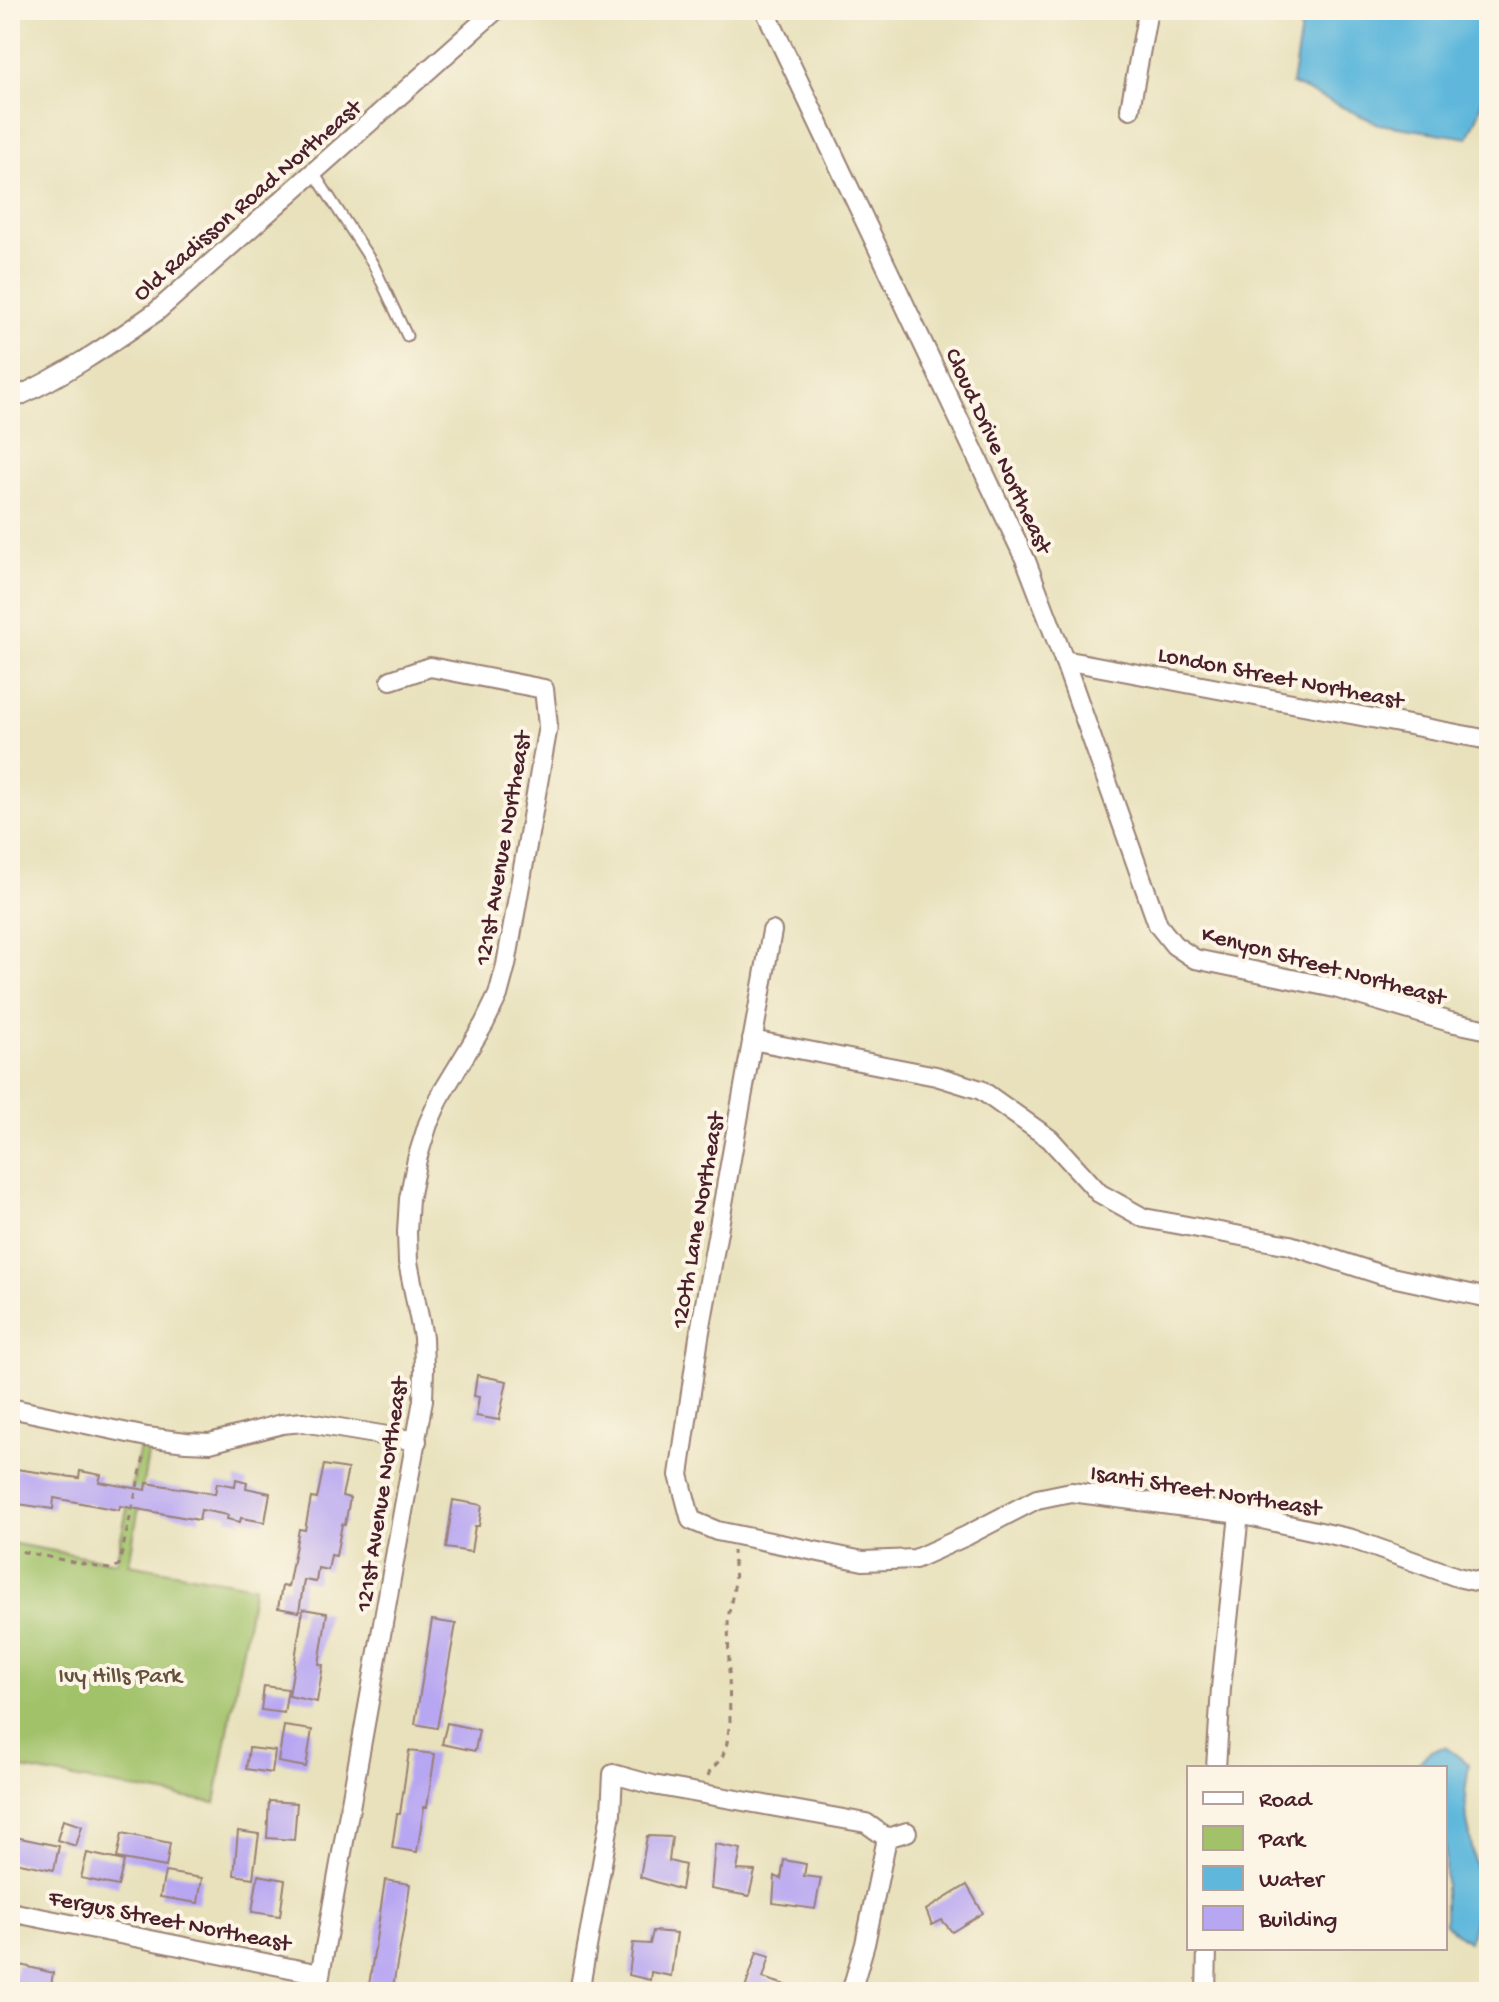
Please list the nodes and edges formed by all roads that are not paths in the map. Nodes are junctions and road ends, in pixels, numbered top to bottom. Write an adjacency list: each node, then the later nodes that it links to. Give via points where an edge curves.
1 (496, 10): 5 (street, Old Radisson Road Northeast)
2 (765, 10): 8 (street, Cloud Drive Northeast, via 1026,561)
3 (1148, 10): 4 (street)
4 (1130, 109)
5 (314, 173): 6 (lane, via 373,264); 7 (street, Old Radisson Road Northeast, via 156,312 104,349)
6 (407, 336)
7 (10, 400)
8 (1064, 660): 10 (street, London Street Northeast); 11 (street, Cloud Drive Northeast)
9 (391, 680): 17 (street, 121st Avenue Northeast, via 430,667 544,689 548,726 498,995 428,1124 409,1199 408,1262 423,1337)
10 (1489, 740)
11 (1158, 925): 13 (street, Kenyon Street Northeast, via 1195,959 1335,988)
12 (772, 931): 14 (street, 120th Lane Northeast)
13 (1489, 1030)
14 (752, 1040): 15 (street, via 936,1076 981,1090 1050,1139 1099,1193 1144,1218 1290,1245 1382,1275); 19 (street, 120th Lane Northeast, via 679,1475)
15 (1489, 1298)
16 (10, 1408): 17 (street, via 147,1437 210,1443 303,1422)
17 (417, 1441): 26 (street, 121st Avenue Northeast)
18 (1239, 1514): 19 (street, Isanti Street Northeast, via 1071,1492 1037,1499 915,1559 863,1561 717,1531); 20 (street, Isanti Street Northeast, via 1352,1539); 21 (street)
19 (690, 1517)
20 (1489, 1584)
21 (1216, 1766)
22 (907, 1832): 23 (street)
23 (887, 1838): 27 (street, via 866,1823 613,1774 611,1813); 28 (street)
24 (10, 1912): 26 (street, Fergus Street Northeast)
25 (1207, 1950): 29 (street)
26 (318, 1983)
27 (579, 1992)
28 (851, 1992)
29 (1206, 1992)

